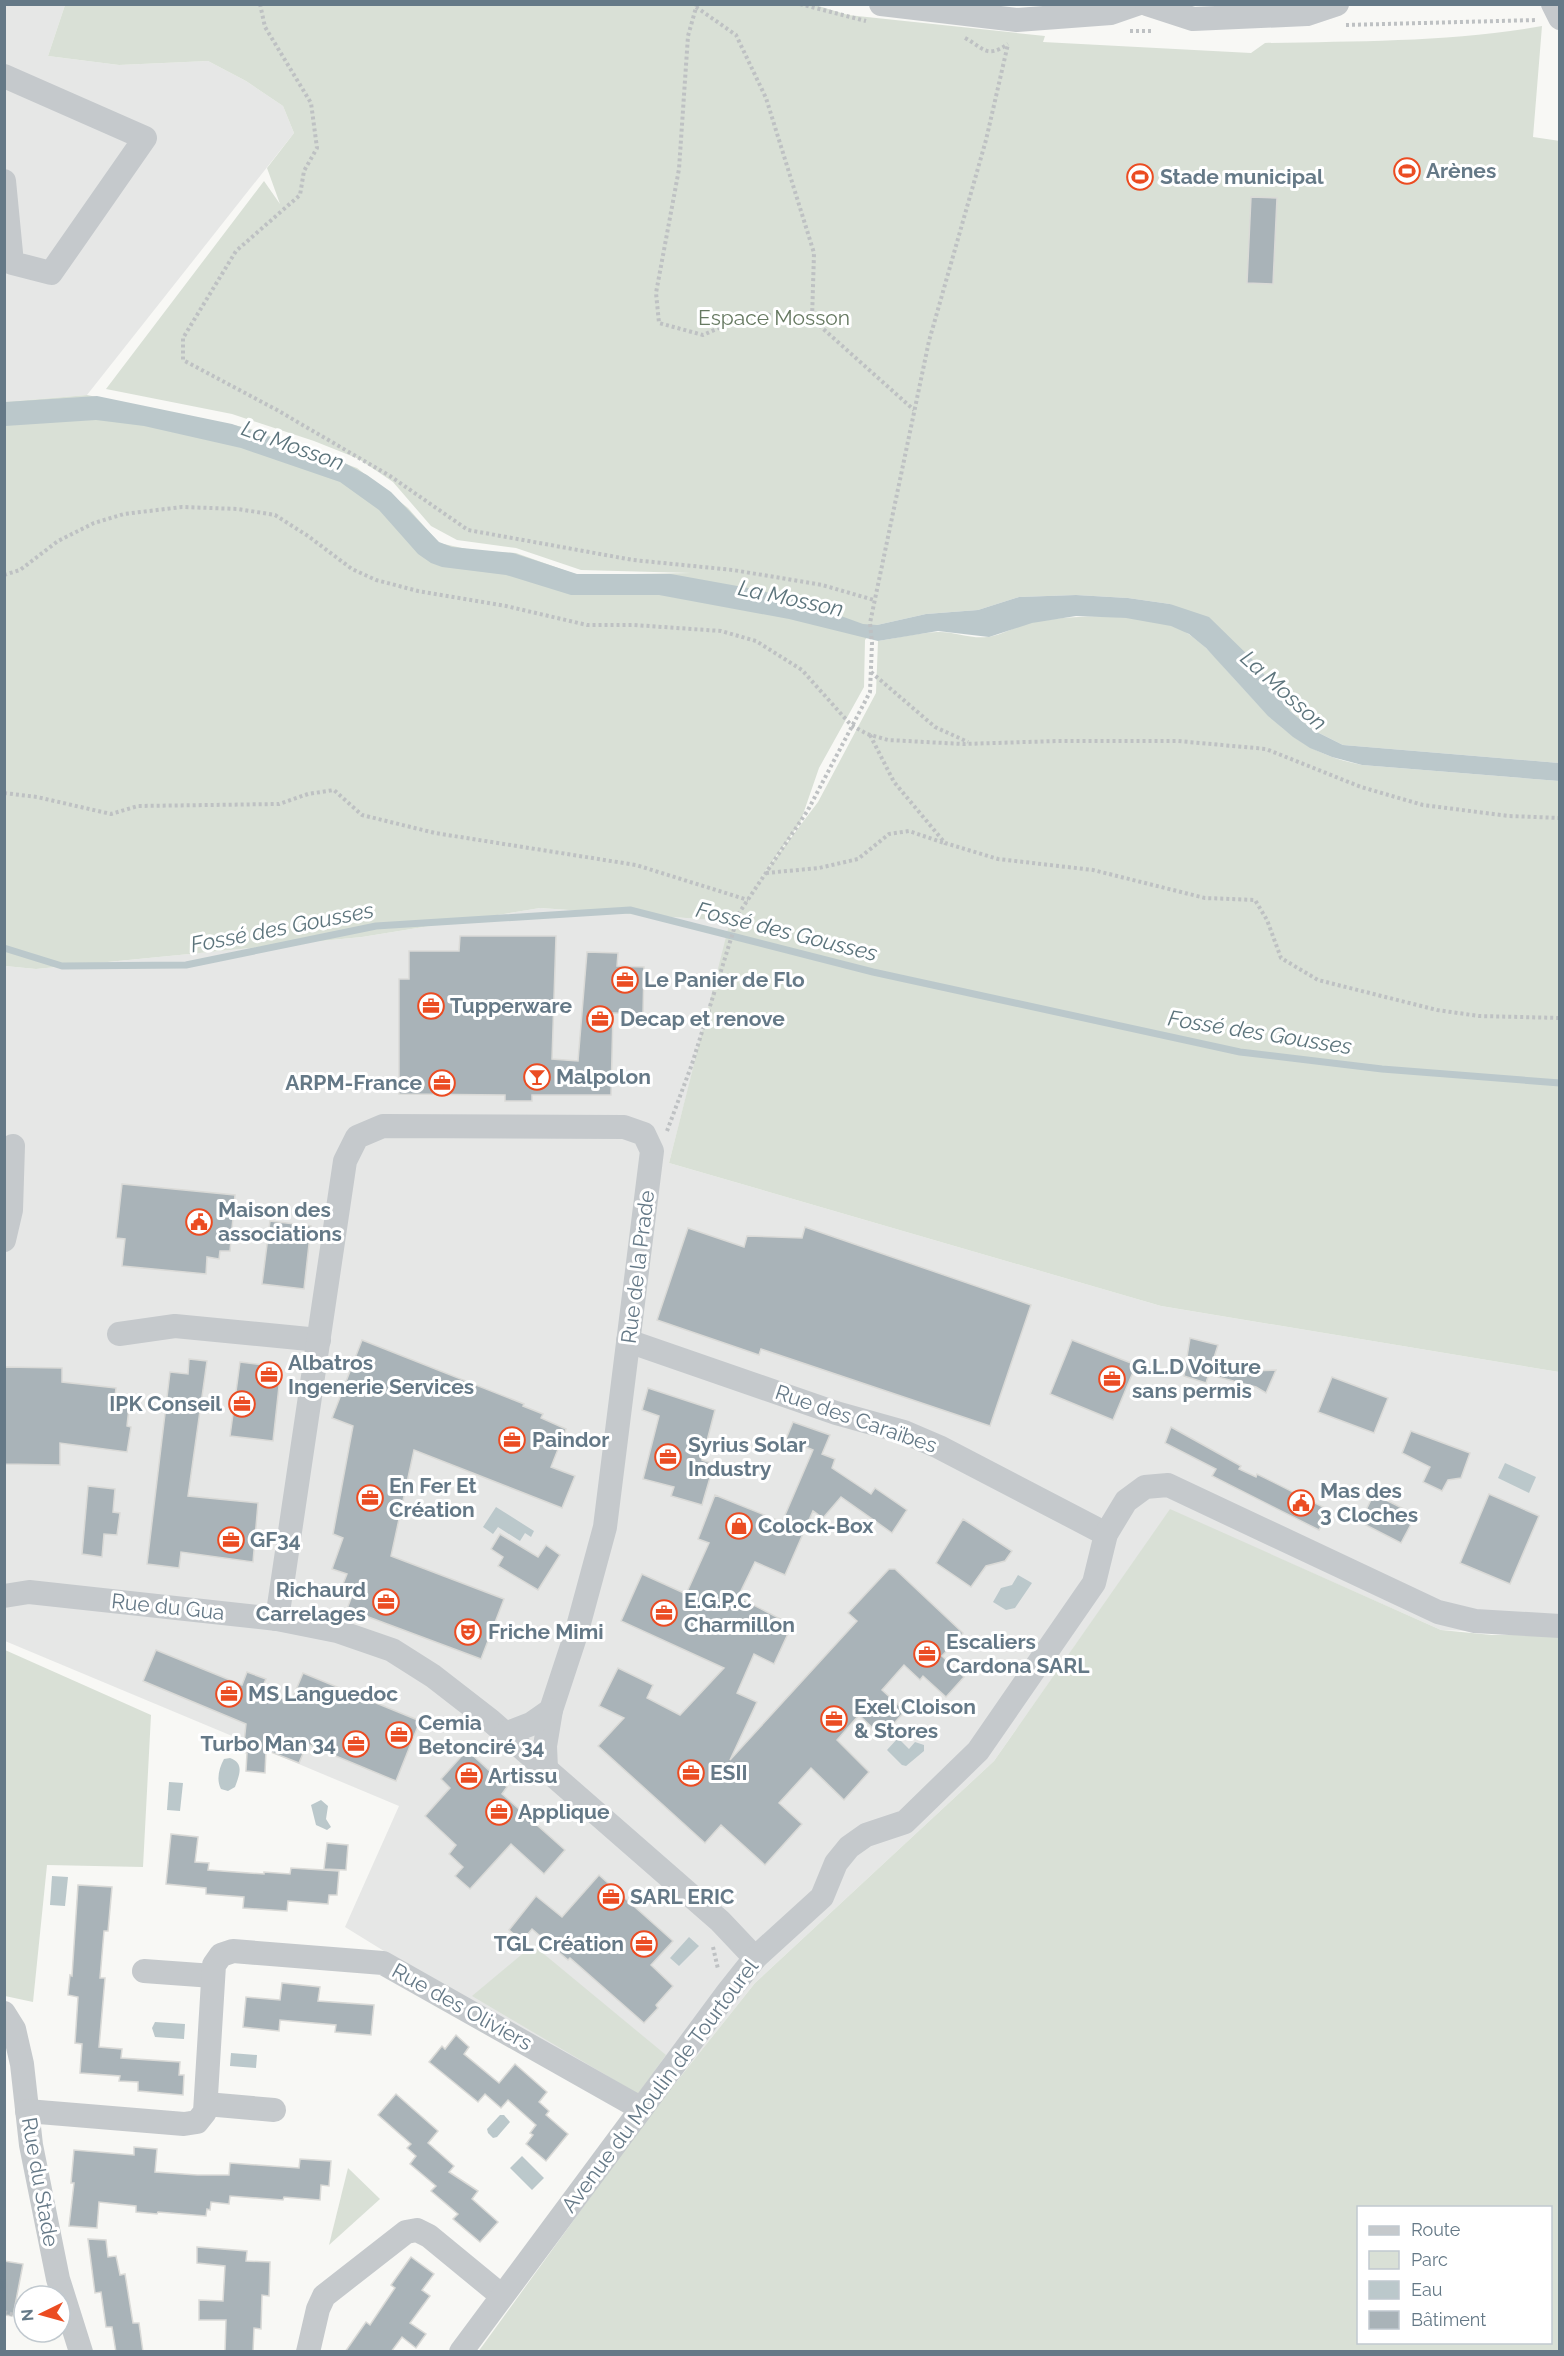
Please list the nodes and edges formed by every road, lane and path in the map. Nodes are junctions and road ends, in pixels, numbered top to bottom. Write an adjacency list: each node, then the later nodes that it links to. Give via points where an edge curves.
1 (260, 4): 15 (path, via 265,27 311,103 317,148 304,171 300,195 236,251 183,338 183,360 390,476 468,530 633,560 822,585)
2 (881, 4): 3 (street, via 1017,20 1112,13)
3 (1137, 4)
4 (1147, 4): 5 (street, via 1193,19 1307,14)
5 (1337, 4)
6 (1553, 4): 8 (street)
7 (697, 6): 12 (path, via 736,35 766,98 814,253); 12 (path, via 688,36 679,169 656,292 659,323 703,335 752,313)
8 (1560, 18)
9 (1008, 44): 13 (path, via 987,140 929,341)
10 (4, 76): 11 (street, via 145,138 51,273 12,263)
11 (4, 181)
12 (812, 319): 13 (path)
13 (914, 410): 15 (path)
14 (4, 575): 17 (path, via 20,570 94,523 124,514 182,507 275,515 352,569 417,591 586,625 721,631 756,641 802,669)
15 (874, 600): 16 (path, via 870,623)
16 (871, 672): 17 (path, via 870,692); 19 (path, via 934,727)
17 (851, 725): 18 (path); 23 (path, via 808,810)
18 (870, 735): 19 (path, via 888,740); 22 (path, via 894,782)
19 (971, 744): 21 (path, via 1178,741 1266,749 1361,787 1423,805)
20 (4, 793): 24 (path, via 37,796 111,814 138,806 279,804 334,790 362,815 435,833 636,865)
21 (1560, 818)
22 (945, 843): 23 (path, via 909,831 889,834 858,859 819,868); 25 (path, via 998,859 1093,870 1205,898 1255,900 1281,958 1318,980 1437,1010 1479,1016)
23 (766, 873): 24 (path)
24 (748, 900): 27 (path, via 732,933 667,1132)
25 (1560, 1018)
26 (13, 1146): 28 (street, via 11,1210)
27 (652, 1151): 30 (street, via 644,1134 624,1127 383,1126 357,1137 345,1161); 31 (street, Rue de la Prade)
28 (6, 1229)
29 (119, 1334): 30 (street, via 176,1326)
30 (319, 1340): 34 (street)
31 (628, 1341): 32 (street, Rue des Caraïbes, via 836,1413 904,1432); 36 (street, Rue de la Prade, via 604,1527)
32 (1106, 1534): 35 (street, Avenue du Moulin de Tourtourel, via 1125,1501 1145,1487 1168,1485 1438,1612 1475,1621); 39 (street, Avenue du Moulin de Tourtourel, via 1094,1583 978,1751 905,1822 866,1835 849,1847 836,1863 822,1897)
33 (4, 1596): 34 (street, Rue du Gua, via 39,1593)
34 (277, 1619): 37 (street, Rue du Gua, via 337,1631 392,1650 433,1676)
35 (1560, 1626)
36 (551, 1710): 37 (street, via 531,1724); 38 (street, Rue de la Prade)
37 (505, 1734): 38 (street, Rue du Gua)
38 (546, 1769): 39 (street, Rue du Gua, via 720,1921)
39 (755, 1958): 44 (street, Avenue du Moulin de Tourtourel)
40 (144, 1971): 41 (street)
41 (213, 1976): 43 (street, Rue des Oliviers); 44 (street, Rue des Oliviers, via 221,1954 233,1951 383,1963)
42 (4, 2013): 46 (street, Rue du Stade, via 14,2029)
43 (206, 2104): 45 (street); 46 (street, via 197,2122 184,2124)
44 (640, 2108): 47 (street, Avenue du Moulin de Tourtourel)
45 (274, 2110)
46 (27, 2111): 48 (street, Rue du Stade, via 58,2279)
47 (502, 2296): 49 (street, via 429,2236 417,2230 406,2232 324,2296); 50 (street, Avenue du Moulin de Tourtourel)
48 (81, 2352)
49 (308, 2352)
50 (461, 2352)

